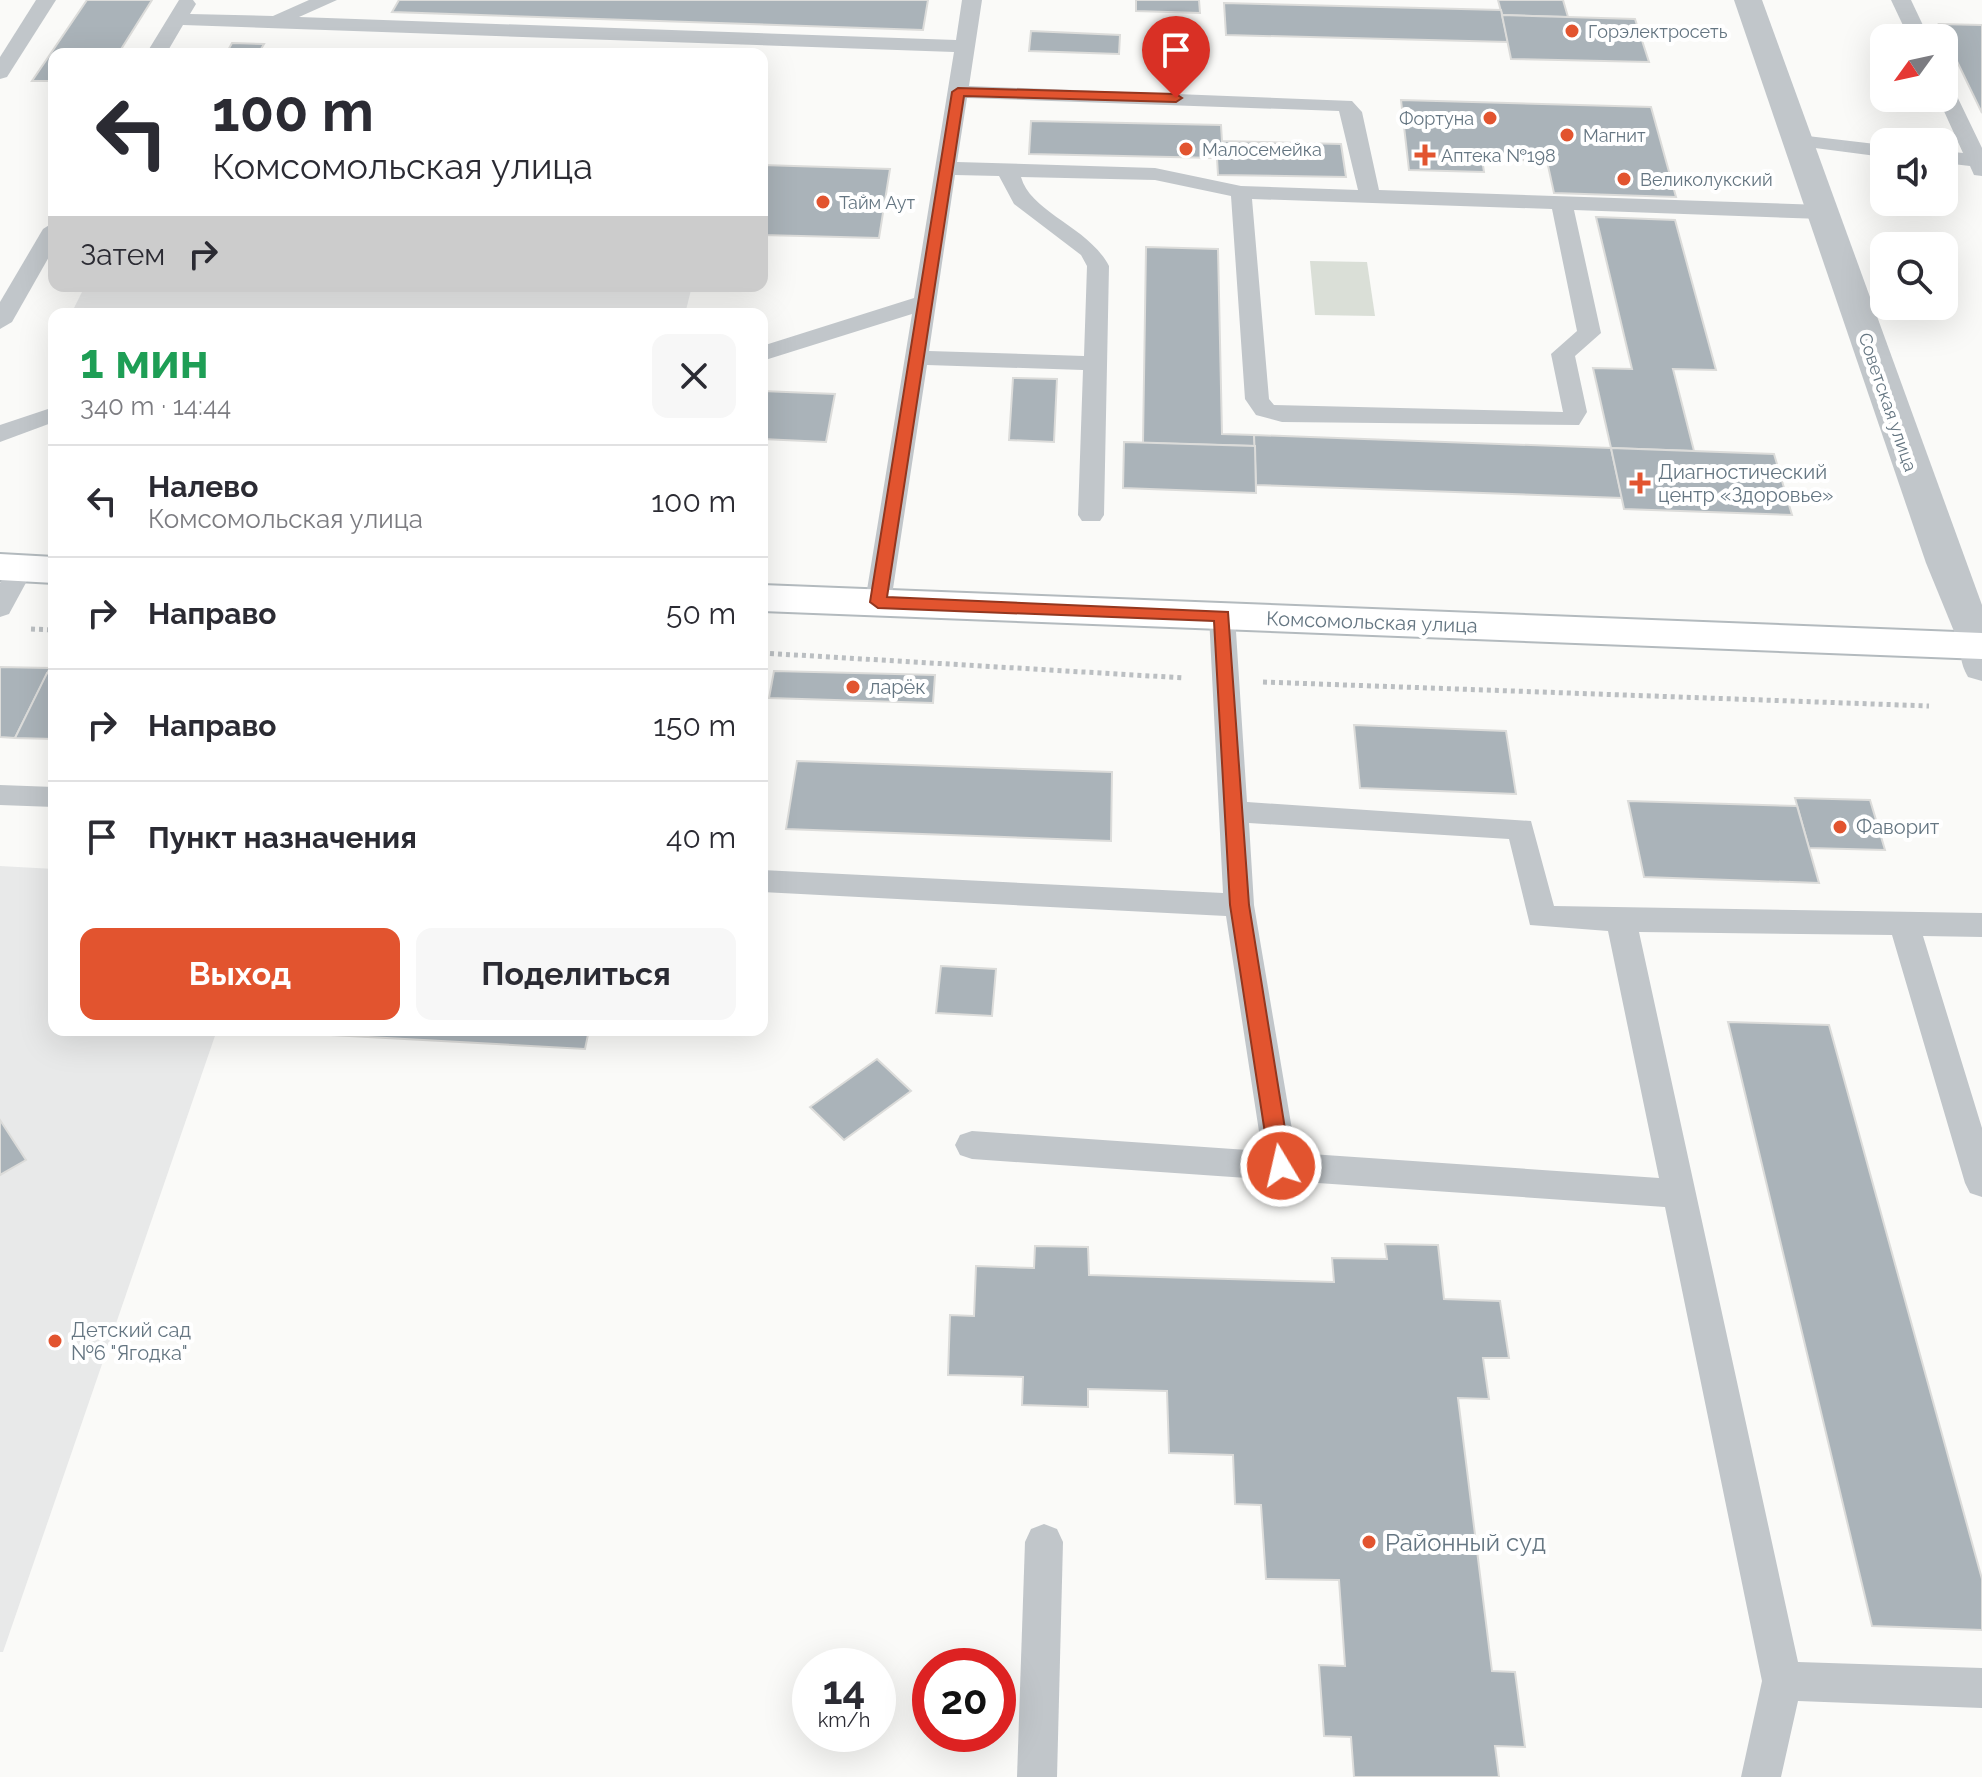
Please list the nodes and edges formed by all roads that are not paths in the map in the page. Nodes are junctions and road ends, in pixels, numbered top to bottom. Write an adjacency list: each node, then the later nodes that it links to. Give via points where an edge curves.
1 (46, 0): 12 (lane)
2 (188, 0): 7 (lane)
3 (327, 0): 8 (lane)
4 (972, 0): 10 (lane)
5 (1748, 0): 15 (street, Советская улица)
6 (1901, 0): 9 (lane)
7 (177, 19): 8 (lane); 11 (lane)
8 (269, 22): 10 (lane)
9 (1912, 24)
10 (965, 46): 13 (lane)
11 (160, 48)
12 (0, 73)
13 (958, 92): 19 (lane); 22 (lane, via 1345,105 1352,112)
14 (1955, 112): 18 (lane)
15 (1799, 141): 16 (lane); 24 (street, Советская улица)
16 (1870, 149)
17 (1958, 160): 18 (lane)
18 (1981, 164)
19 (946, 168): 20 (lane); 26 (lane)
20 (1008, 170): 21 (lane, via 1155,174); 30 (lane, via 1014,193 1095,258)
21 (1241, 192): 22 (lane); 23 (lane, via 1257,399 1265,410 1282,415 1570,420 1575,412 1563,354 1589,333)
22 (1370, 197): 23 (lane)
23 (1562, 204): 24 (lane)
24 (1822, 212): 39 (street, Советская улица)
25 (48, 239): 27 (lane)
26 (925, 302): 28 (lane); 29 (lane)
27 (0, 322)
28 (768, 352)
29 (916, 358): 30 (lane); 36 (lane)
30 (1095, 363): 33 (lane)
31 (48, 416): 32 (lane)
32 (0, 434)
33 (1091, 515)
34 (25, 568): 37 (lane)
35 (768, 598): 36 (main road, Комсомольская улица)
36 (878, 602): 38 (main road, Комсомольская улица)
37 (0, 608)
38 (1222, 616): 39 (main road, Комсомольская улица); 42 (lane)
39 (1981, 653)
40 (0, 795): 41 (lane)
41 (48, 797)
42 (1235, 812): 44 (lane); 45 (lane, via 1521,829 1541,917)
43 (768, 881): 44 (lane)
44 (1239, 905): 49 (lane)
45 (1621, 920): 46 (lane); 51 (lane)
46 (1904, 924): 47 (lane); 50 (lane)
47 (1982, 925)
48 (972, 1145): 49 (lane)
49 (1281, 1166): 51 (lane)
50 (1982, 1183)
51 (1679, 1194): 53 (lane)
52 (1044, 1542): 55 (lane)
53 (1782, 1681): 54 (lane); 56 (lane)
54 (1982, 1688)
55 (1037, 1777)
56 (1761, 1777)

